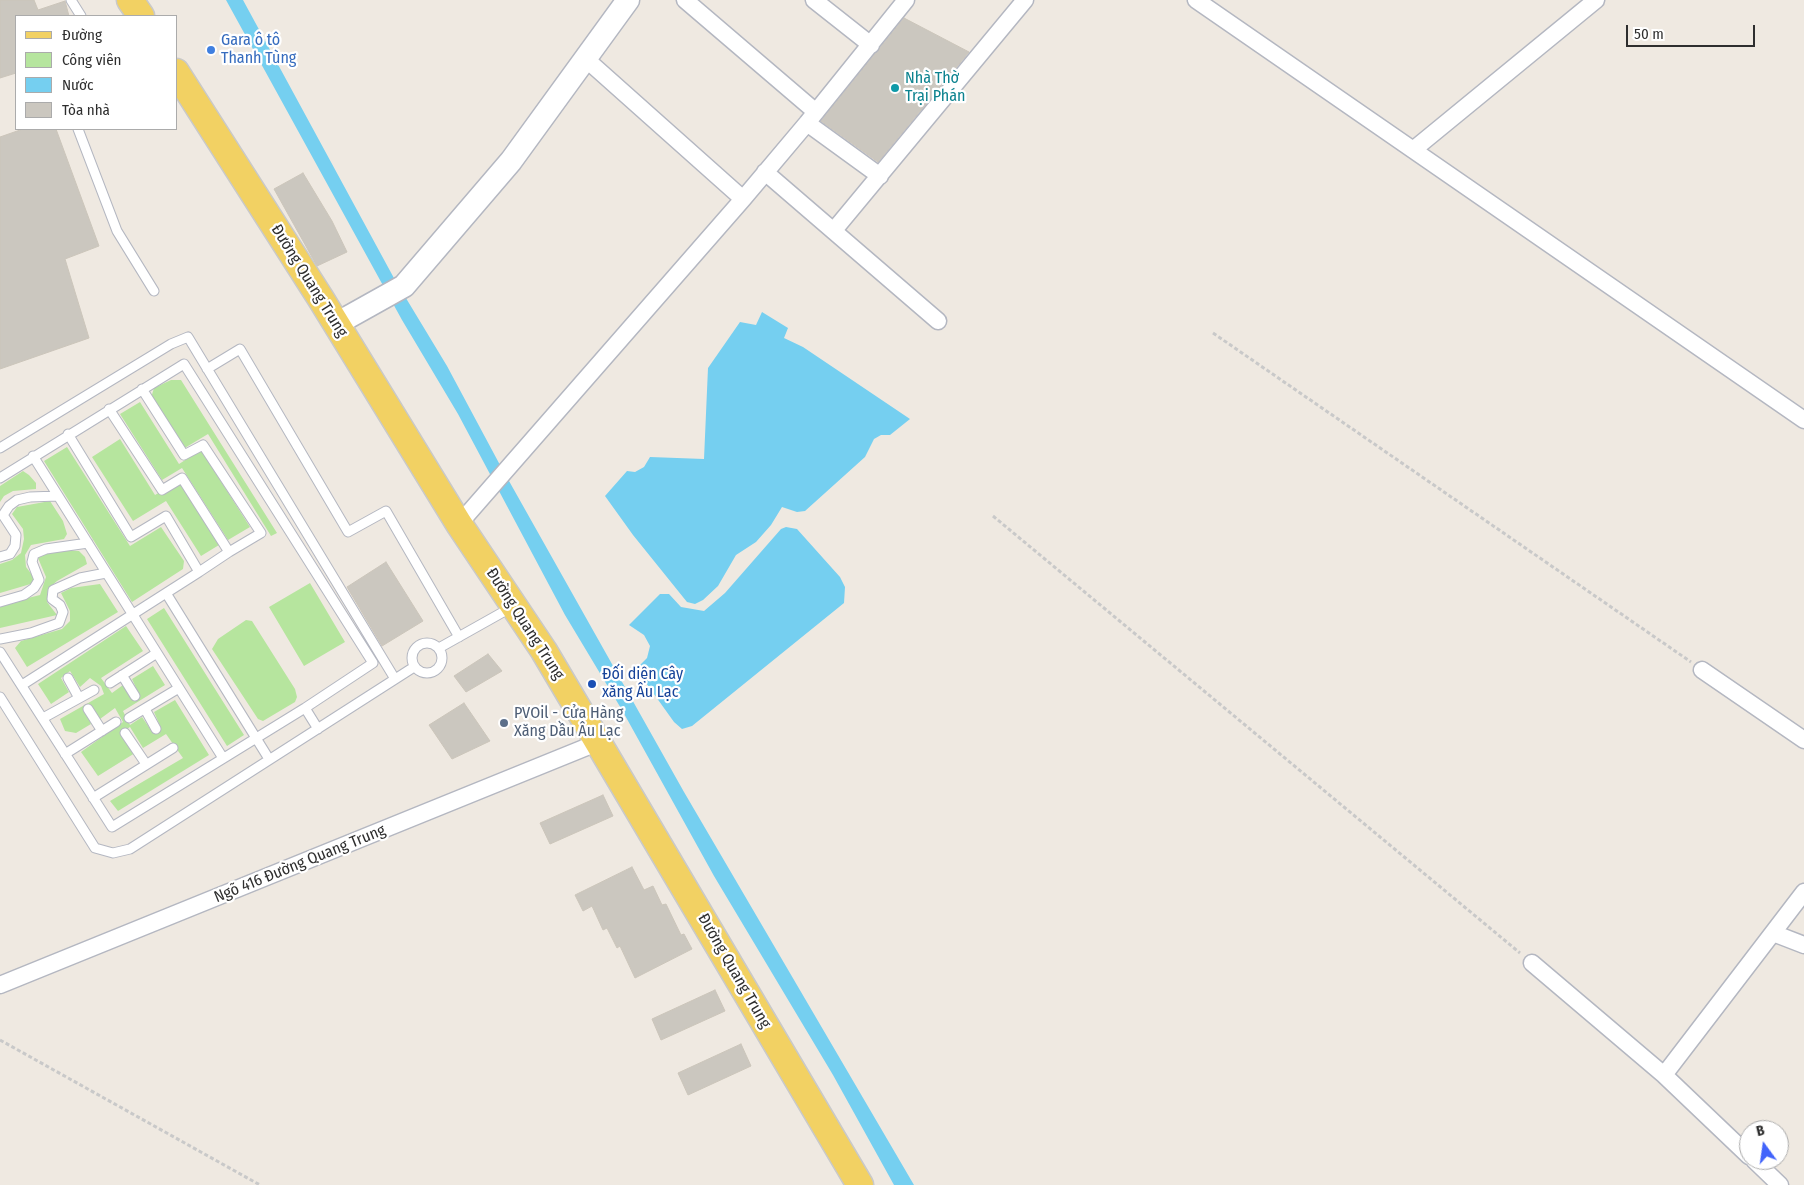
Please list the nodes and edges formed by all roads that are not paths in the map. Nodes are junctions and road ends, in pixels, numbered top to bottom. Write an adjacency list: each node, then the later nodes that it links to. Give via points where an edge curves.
1 (71, 0): 10 (lane)
2 (130, 0): 11 (main road)
3 (628, 0): 13 (main road)
4 (685, 0): 15 (street)
5 (814, 0): 12 (street)
6 (906, 0): 12 (street)
7 (1025, 0): 19 (street)
8 (1196, 0): 17 (street)
9 (1596, 0): 17 (street)
10 (80, 15)
11 (139, 15)
12 (871, 45): 15 (street)
13 (587, 60): 20 (street); 24 (main road, via 511,160 404,286)
14 (178, 75): 24 (main road, Đường Quang Trung)
15 (812, 118): 18 (street); 19 (street)
16 (78, 130): 22 (lane, via 117,232)
17 (1410, 148): 28 (street)
18 (765, 172): 20 (street); 21 (street)
19 (880, 176): 21 (street)
20 (743, 199): 34 (street)
21 (835, 229): 23 (street)
22 (154, 291)
23 (938, 321)
24 (336, 324): 34 (main road, Đường Quang Trung)
25 (207, 369): 30 (lane, via 188,337 170,344); 44 (lane, via 240,349 348,532 386,511); 53 (lane)
26 (142, 389): 27 (lane); 36 (lane, via 184,455 203,445 261,533); 61 (lane, via 184,364 373,664)
27 (109, 409): 29 (lane); 36 (lane, via 162,490 182,478)
28 (1804, 420)
29 (68, 434): 31 (lane); 38 (lane, via 131,537 166,516)
30 (0, 448)
31 (33, 456): 32 (lane); 33 (lane)
32 (0, 478)
33 (58, 496): 35 (lane); 37 (lane, via 30,497 9,506 3,515 16,535 16,546 10,554)
34 (458, 524): 42 (main road, Đường Quang Trung)
35 (88, 543): 39 (lane); 41 (lane, via 46,549 34,554 32,562 39,580 34,588 24,595)
36 (229, 552): 38 (lane)
37 (0, 557)
38 (199, 572): 40 (lane)
39 (106, 573): 43 (lane); 45 (lane, via 80,578 53,590 52,599 63,612 59,623)
40 (166, 593): 43 (lane); 71 (lane)
41 (0, 602)
42 (514, 606): 44 (lane); 73 (main road, Đường Quang Trung)
43 (133, 614): 48 (lane); 55 (lane)
44 (459, 637): 46 (lane)
45 (0, 639)
46 (439, 648): 49 (lane, via 429,642 418,645 412,655); 49 (lane, via 442,660 436,670 425,673)
47 (0, 652): 55 (lane)
48 (157, 654): 51 (lane); 56 (lane)
49 (414, 667): 53 (lane)
50 (1702, 670): 72 (street)
51 (122, 676): 54 (lane); 58 (lane)
52 (68, 678): 60 (lane)
53 (396, 679): 68 (lane)
54 (110, 683)
55 (22, 685): 64 (lane)
56 (179, 688): 63 (lane); 76 (lane)
57 (94, 690): 60 (lane)
58 (136, 696)
59 (0, 697): 77 (lane, via 95,848 113,853 130,849)
60 (79, 698): 64 (lane)
61 (306, 708): 68 (lane); 71 (lane)
62 (88, 709): 69 (lane)
63 (145, 709): 65 (lane); 67 (lane)
64 (43, 718): 75 (lane)
65 (129, 718)
66 (116, 722): 69 (lane)
67 (156, 729)
68 (318, 729): 77 (lane)
69 (102, 731): 75 (lane)
70 (126, 733): 78 (lane)
71 (256, 738): 76 (lane); 77 (lane)
72 (1804, 740)
73 (599, 742): 84 (street, Ngõ 416 Đường Quang Trung); 88 (main road, Đường Quang Trung)
74 (173, 748): 78 (lane)
75 (65, 754): 79 (lane)
76 (223, 758): 79 (lane, via 112,827)
77 (269, 760)
78 (146, 764): 79 (lane)
79 (93, 798)
80 (1804, 892): 81 (street)
81 (1773, 933): 82 (street); 85 (street)
82 (1804, 945)
83 (1532, 963): 85 (street)
84 (0, 985)
85 (1664, 1075): 86 (street)
86 (1739, 1146)
87 (1764, 1170): 89 (street)
88 (860, 1185)
89 (1780, 1185)

